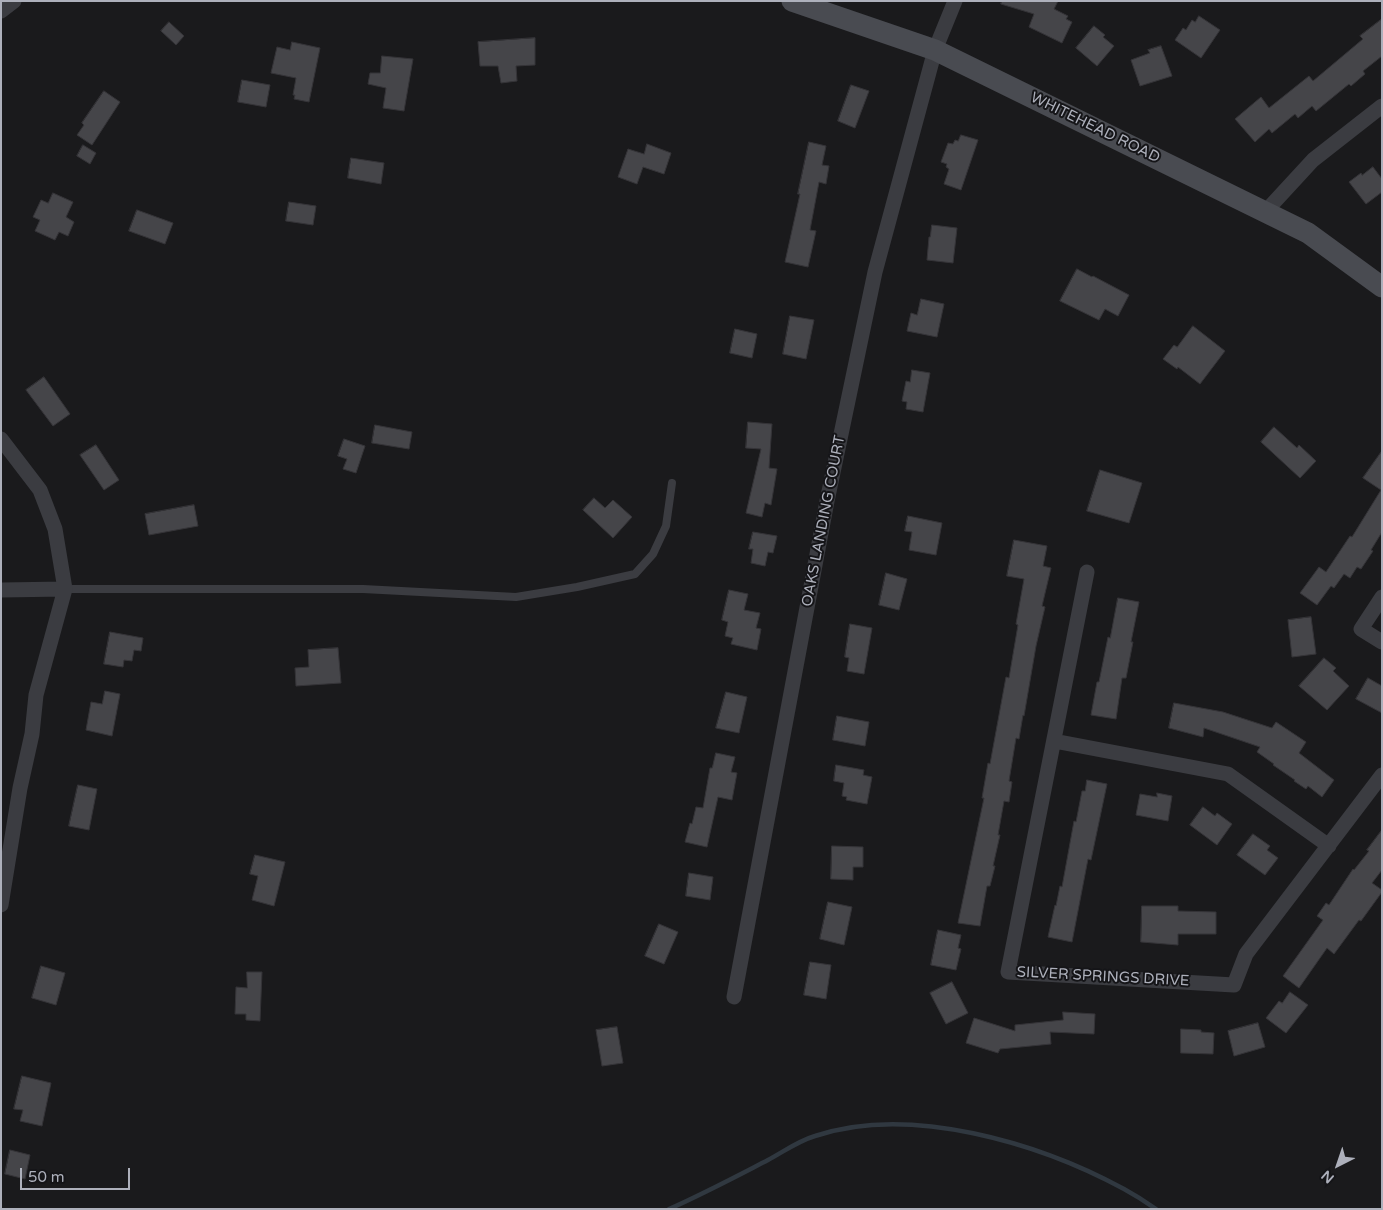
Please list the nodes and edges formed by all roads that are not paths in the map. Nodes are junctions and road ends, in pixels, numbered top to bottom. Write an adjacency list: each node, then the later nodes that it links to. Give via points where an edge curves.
1 (14, 1): 4 (street)
2 (792, 1): 5 (street, WHITEHEAD ROAD)
3 (956, 1): 5 (street, OAKS LANDING COURT)
4 (1, 10)
5 (935, 50): 7 (street, WHITEHEAD ROAD); 20 (street, OAKS LANDING COURT, via 875,272 827,501)
6 (1382, 106): 7 (street, via 1313,160)
7 (1266, 211): 8 (street, WHITEHEAD ROAD, via 1308,233)
8 (1382, 287)
9 (1, 439): 12 (street, via 40,490 56,529)
10 (672, 483): 12 (lane, via 666,526 653,554 635,574 577,587 516,597 363,588)
11 (1087, 572): 16 (street, SILVER SPRINGS DRIVE)
12 (65, 589): 13 (street); 19 (street, via 36,695)
13 (1, 590)
14 (1382, 597): 15 (street, via 1361,629)
15 (1382, 642)
16 (1054, 741): 18 (street, via 1228,774); 18 (street, SILVER SPRINGS DRIVE, via 1008,972 1234,985 1246,954)
17 (1382, 775): 18 (street, SILVER SPRINGS DRIVE)
18 (1329, 846)
19 (1, 905)
20 (734, 997)

